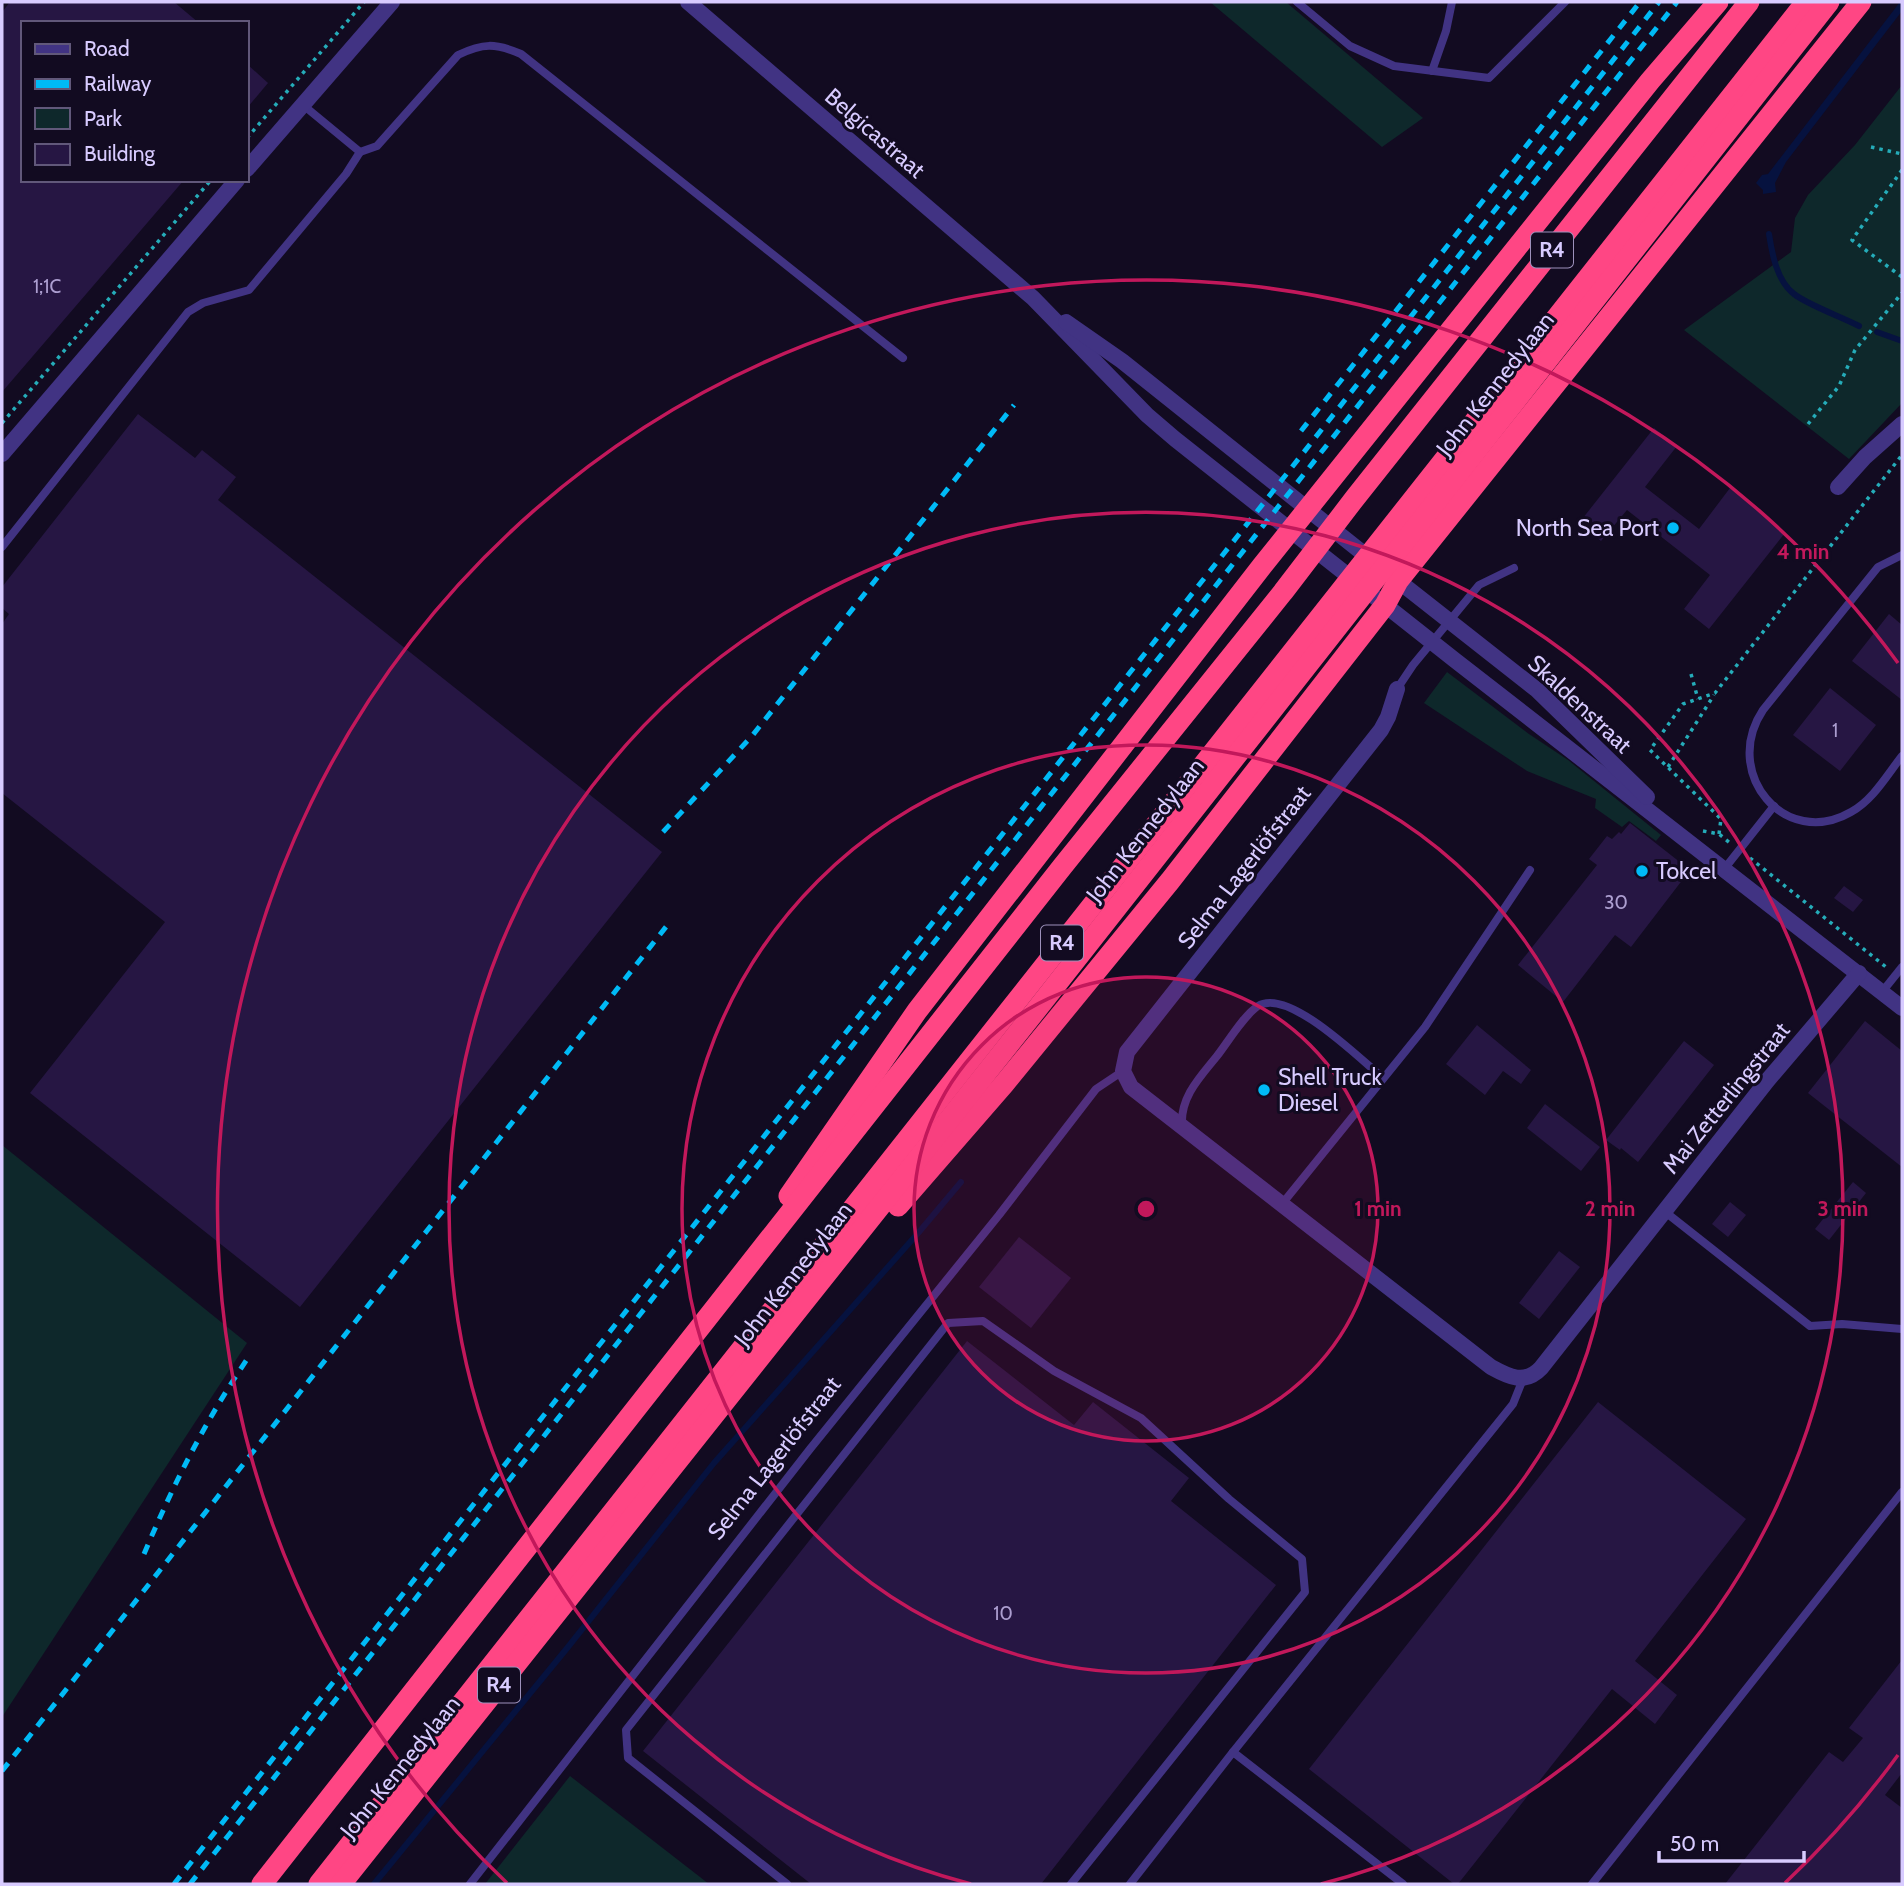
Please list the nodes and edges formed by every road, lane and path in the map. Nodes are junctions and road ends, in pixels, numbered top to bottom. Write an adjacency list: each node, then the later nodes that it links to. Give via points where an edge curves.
1 (364, 2): 16 (path)
2 (392, 2): 14 (street)
3 (688, 2): 26 (street, Belgicastraat)
4 (1297, 2): 13 (lane, via 1350,46 1394,66)
5 (1452, 2): 13 (lane)
6 (1565, 2): 13 (lane, via 1489,78)
7 (1717, 2): 34 (highway)
8 (1749, 2): 60 (highway, John Kennedylaan / R4)
9 (1806, 2): 67 (highway, John Kennedylaan / R4)
10 (1829, 2): 63 (highway, John Kennedylaan / R4)
11 (1842, 2): 15 (highway)
12 (1861, 2): 15 (highway)
13 (1432, 71)
14 (303, 105): 18 (lane); 20 (street)
15 (1760, 126): 39 (highway)
16 (248, 137)
17 (1871, 147): 19 (path)
18 (360, 152): 27 (lane, via 377,146 458,55 476,47 500,45 521,54); 36 (lane, via 250,290 203,303 188,313)
19 (1902, 154)
20 (248, 168)
21 (1902, 170): 24 (path, via 1852,240)
22 (209, 182): 28 (path)
23 (235, 182): 31 (street)
24 (1902, 277)
25 (1902, 293): 30 (path, via 1855,350 1839,386)
26 (1033, 298): 34 (street, Belgicastraat, via 1122,361); 35 (street, Belgicastraat, via 1147,415)
27 (903, 358)
28 (2, 423)
29 (1902, 424): 33 (street)
30 (1808, 425)
31 (2, 454)
32 (1902, 455): 43 (path)
33 (1838, 487)
34 (1307, 510): 35 (highway); 39 (street, Belgicastraat)
35 (1290, 530): 40 (street, Belgicastraat); 60 (highway, R4, via 917,1011 811,1162)
36 (2, 547)
37 (1902, 555): 47 (lane, via 1878,567 1756,721 1749,760 1757,786)
38 (1514, 568): 42 (lane, via 1479,585)
39 (1404, 575): 40 (highway); 49 (street, Skaldenstraat, via 1472,640 1537,690)
40 (1385, 605): 49 (street, Skaldenstraat); 63 (highway, via 1170,881 1004,1084)
41 (1691, 674): 44 (path)
42 (1397, 689): 55 (street, Selma Lagerlöfstraat, via 1381,730 1127,1052)
43 (1715, 693): 44 (path); 46 (path)
44 (1698, 699): 46 (path, via 1683,704 1650,750)
45 (1902, 757): 47 (lane, via 1861,805 1838,818 1798,819)
46 (1668, 767): 48 (path, via 1721,819 1719,834)
47 (1774, 806): 48 (lane)
48 (1739, 850): 49 (lane); 51 (path)
49 (1725, 868): 52 (street, Skaldenstraat)
50 (1530, 870): 56 (lane, via 1425,1027)
51 (1899, 971): 53 (lane)
52 (1859, 973): 53 (street, Skaldenstraat); 59 (street, Mai Zetterlingstraat)
53 (1882, 992): 54 (street, Skaldenstraat)
54 (1902, 1008)
55 (1123, 1071): 57 (street, via 1131,1087); 69 (lane, Selma Lagerlöfstraat, via 1096,1089)
56 (1383, 1078): 57 (lane, via 1296,1009 1273,1001 1258,1006 1201,1075 1186,1098); 58 (lane)
57 (1182, 1126): 58 (street)
58 (1282, 1204): 62 (street, via 1491,1367)
59 (1664, 1211): 61 (lane, via 1810,1326); 62 (street, Mai Zetterlingstraat, via 1541,1368)
60 (724, 1298): 66 (highway, John Kennedylaan / R4)
61 (1902, 1329)
62 (1523, 1379): 65 (lane, via 1513,1404)
63 (658, 1487): 68 (highway, John Kennedylaan / R4)
64 (1902, 1492): 74 (lane)
65 (1233, 1752): 72 (lane); 73 (lane)
66 (262, 1884)
67 (319, 1884)
68 (341, 1884)
69 (470, 1884)
70 (787, 1884): 71 (lane, via 628,1758 626,1730 948,1323 984,1321 1054,1371 1142,1418 1302,1559 1305,1592)
71 (1071, 1884)
72 (1130, 1884)
73 (1403, 1884)
74 (1592, 1884)

